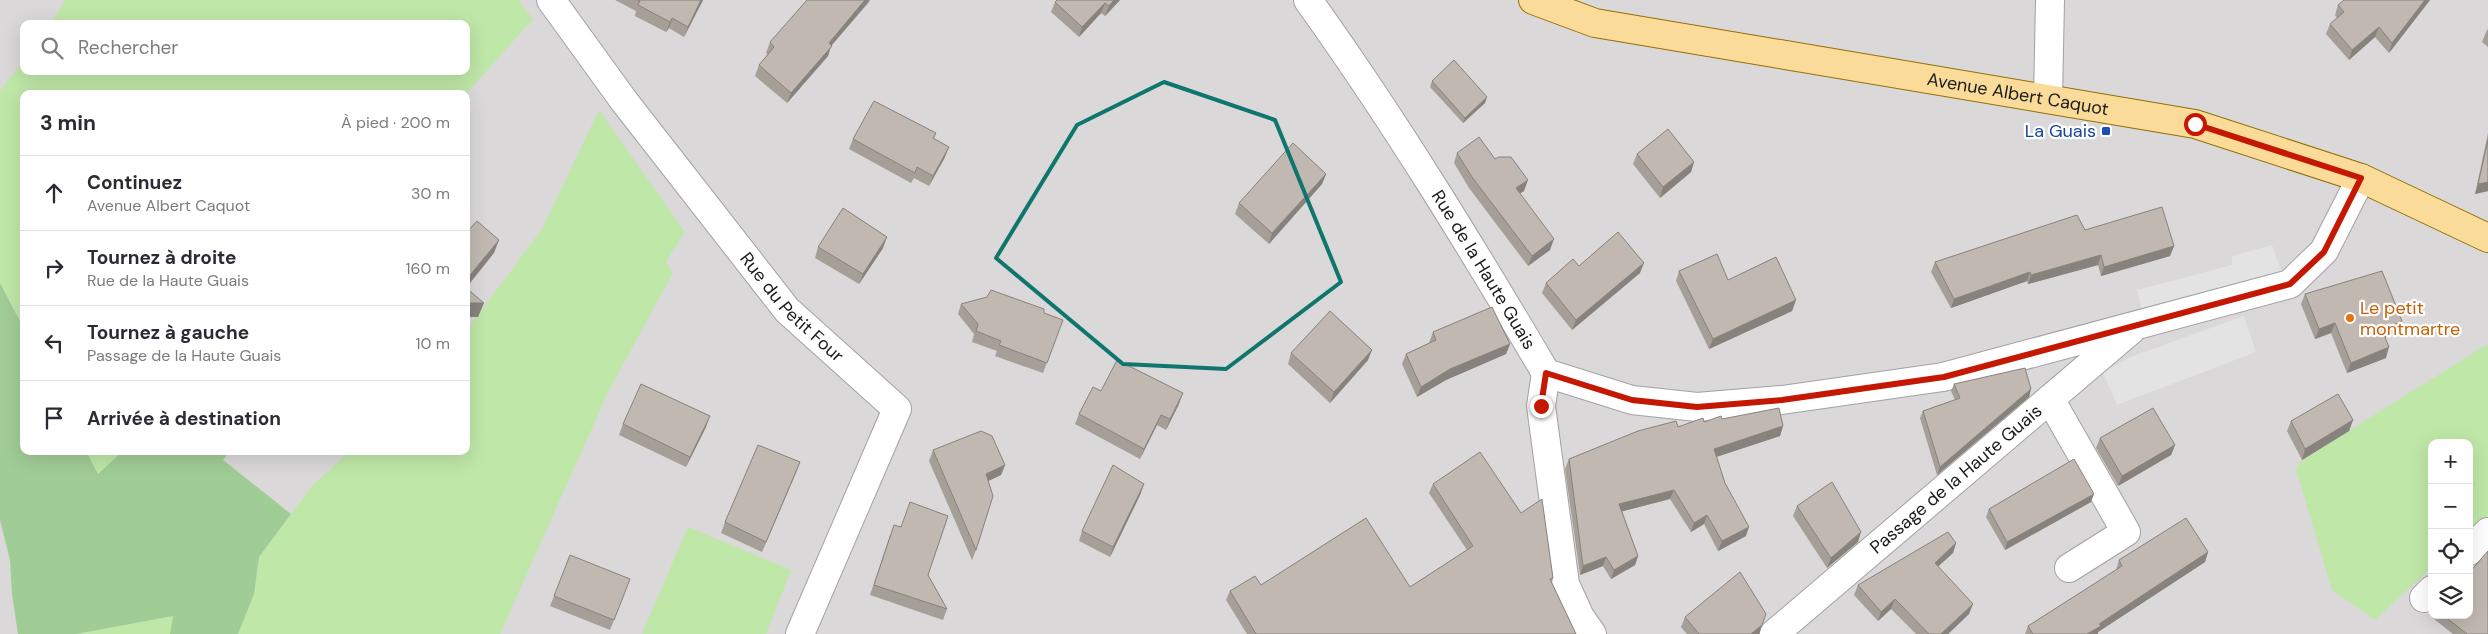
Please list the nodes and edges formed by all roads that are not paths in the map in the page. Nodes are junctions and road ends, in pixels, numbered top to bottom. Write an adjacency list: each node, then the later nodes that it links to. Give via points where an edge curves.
1 (552, 0): 14 (street, Rue du Petit Four, via 624,101 787,310 897,409)
2 (1308, 0): 9 (street, Rue de la Haute Guais, via 1360,73 1466,238)
3 (1533, 0): 5 (main road, Avenue Albert Caquot, via 1595,23)
4 (2050, 0): 5 (street)
5 (2048, 98): 6 (main road, Avenue Albert Caquot, via 2195,124)
6 (2361, 178): 7 (main road, Avenue Albert Caquot); 8 (street, via 2324,252 2290,284)
7 (2488, 238)
8 (2137, 325): 9 (street, via 1944,377 1782,400 1697,407 1632,400); 10 (street, Passage de la Haute Guais)
9 (1546, 373): 15 (street, via 1541,406 1565,584)
10 (2050, 399): 13 (street, via 2126,532); 16 (street, Passage de la Haute Guais)
11 (2488, 532): 12 (street)
12 (2473, 547)
13 (2069, 568)
14 (800, 634)
15 (1592, 634)
16 (1774, 634)

